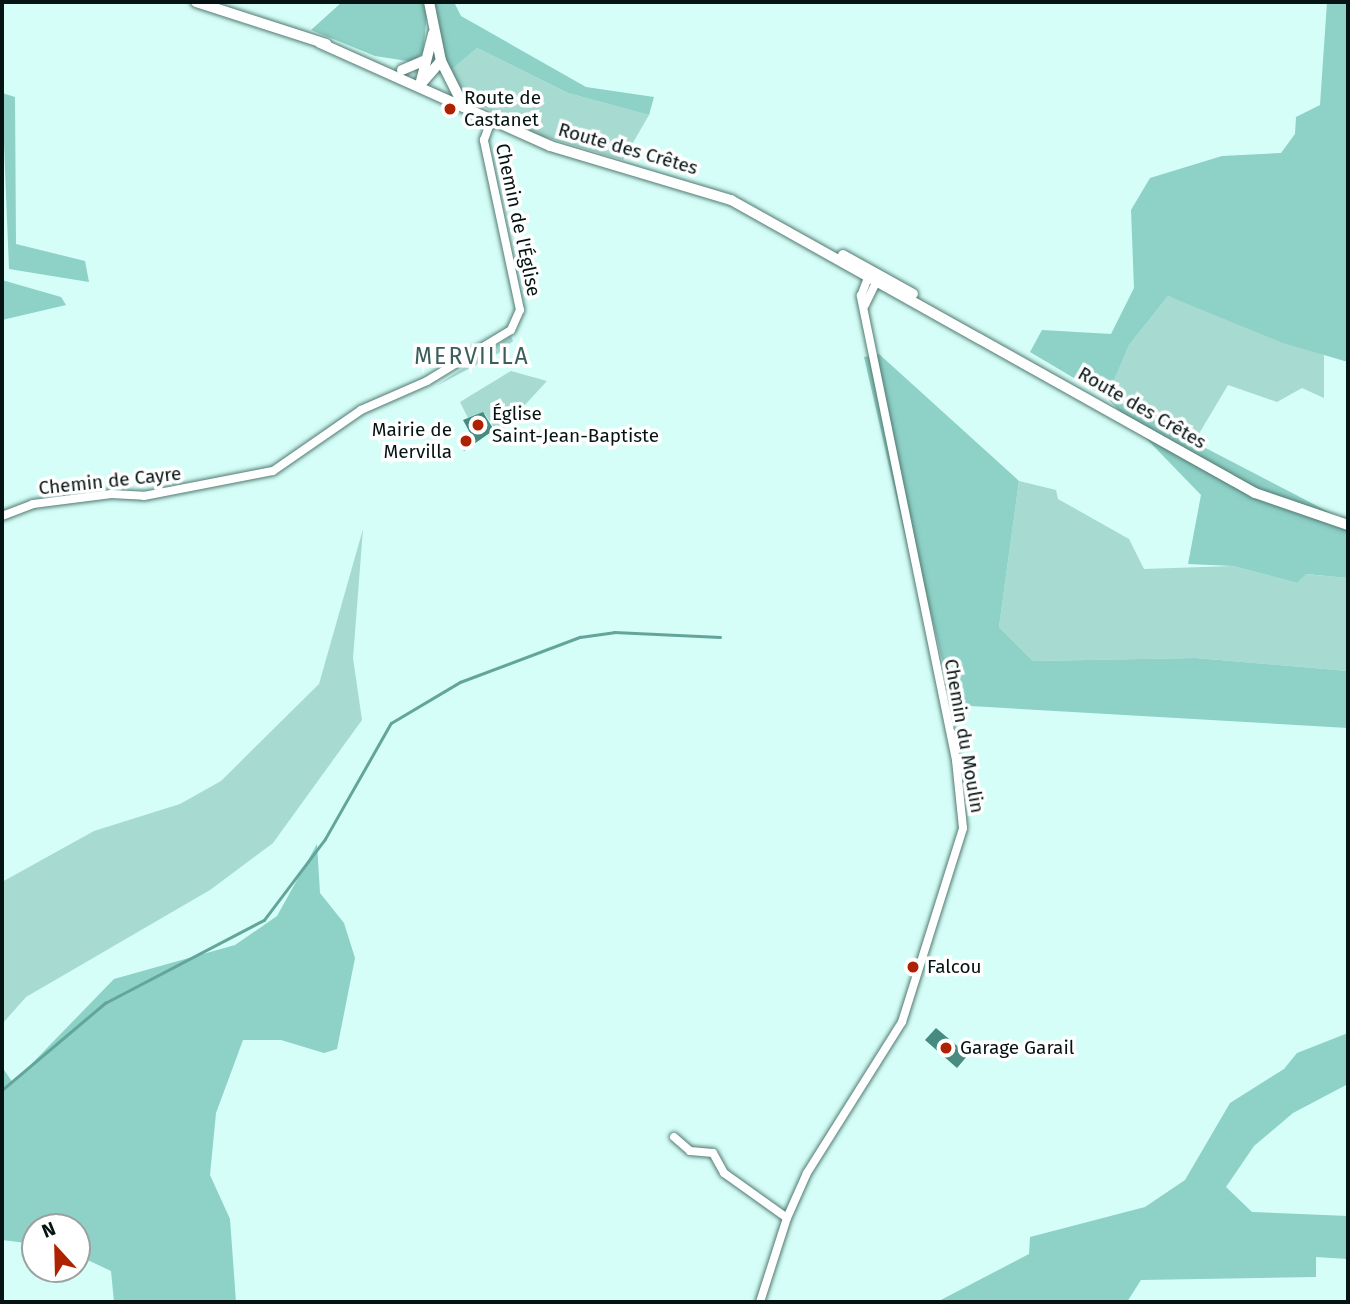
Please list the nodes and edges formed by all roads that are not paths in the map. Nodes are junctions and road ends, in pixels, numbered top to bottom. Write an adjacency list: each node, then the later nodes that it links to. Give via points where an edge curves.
1 (195, 2): 4 (street, Route des Crêtes)
2 (429, 2): 3 (street)
3 (434, 28): 5 (street); 6 (street)
4 (320, 43): 7 (street, Route des Crêtes); 8 (street, Route des Crêtes)
5 (427, 58): 7 (street, via 416,68); 8 (street)
6 (441, 61): 8 (street); 9 (street)
7 (402, 70): 8 (street, Route des Crêtes)
8 (422, 82): 9 (street, Route des Crêtes); 10 (street, Route des Crêtes)
9 (461, 101): 10 (street, Route des Crêtes)
10 (491, 121): 11 (street, Route des Crêtes, via 550,146 696,186); 15 (street, Chemin de l'Église, via 484,141 516,284 520,310)
11 (872, 272): 12 (street, Route des Crêtes); 13 (street, Chemin du Moulin, via 862,284); 14 (street, Route des Crêtes)
12 (878, 281): 13 (street); 14 (street, Route des Crêtes)
13 (865, 305): 19 (street, Chemin du Moulin, via 954,749 963,828 902,1022 807,1174)
14 (926, 306): 17 (street, Route des Crêtes, via 1255,493)
15 (515, 325): 16 (street, Chemin de Cayre, via 464,360 360,410 273,471 144,496 111,494 33,504)
16 (2, 516)
17 (1348, 525)
18 (674, 1137): 19 (street, via 690,1151 713,1153 724,1173)
19 (787, 1218): 20 (street, Chemin du Moulin)
20 (760, 1302)

